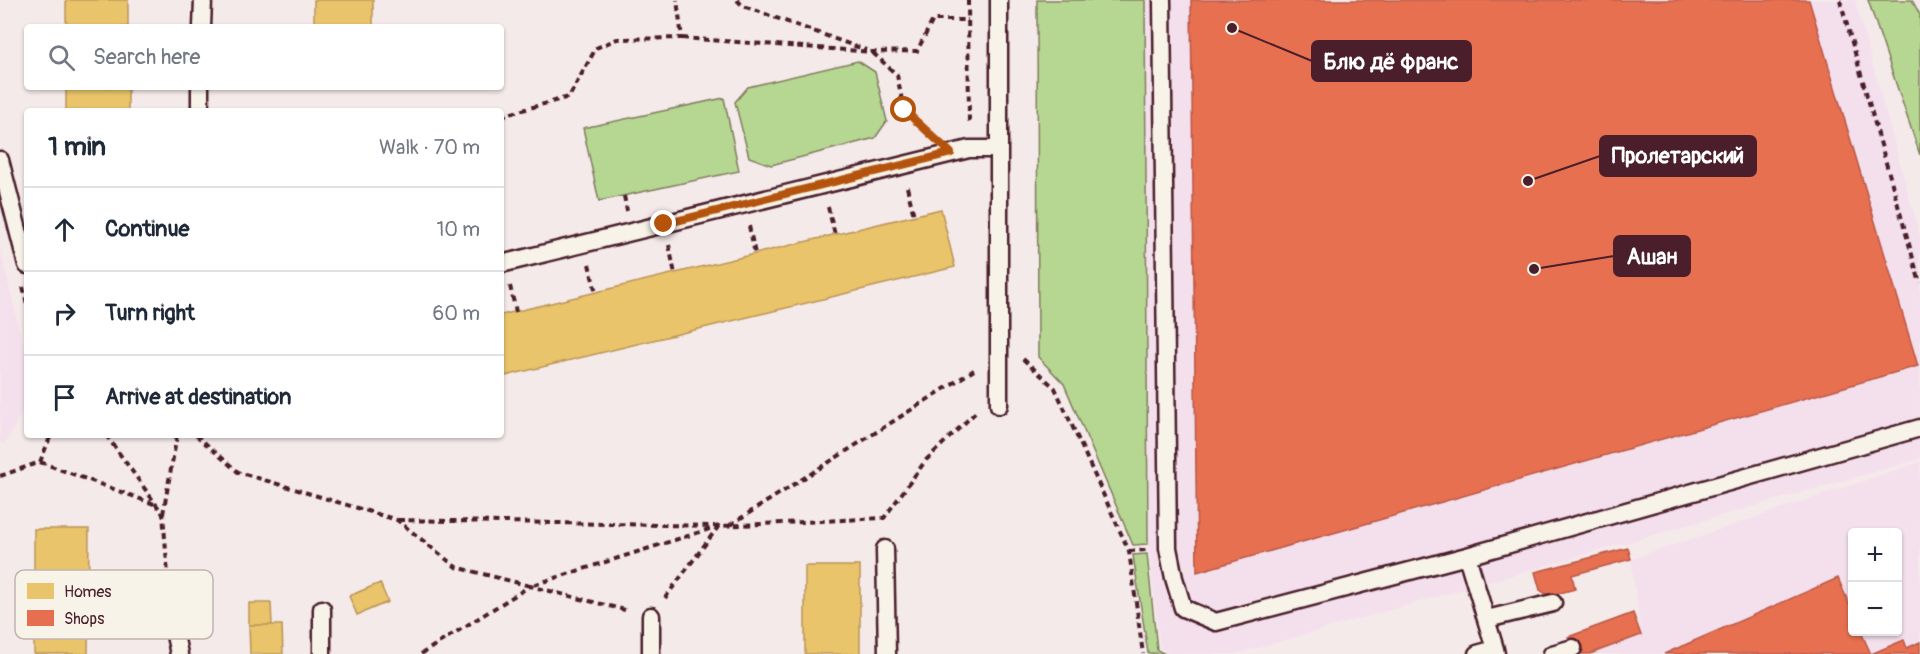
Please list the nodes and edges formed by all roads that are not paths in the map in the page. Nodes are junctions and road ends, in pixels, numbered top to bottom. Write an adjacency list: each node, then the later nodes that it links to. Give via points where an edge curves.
1 (203, 0): 4 (lane)
2 (999, 0): 7 (lane)
3 (1162, 0): 14 (lane, via 1168,548 1183,608 1216,622)
4 (202, 24)
5 (200, 90): 6 (lane)
6 (200, 108)
7 (999, 149): 10 (lane, via 969,148); 11 (lane)
8 (0, 160): 9 (lane)
9 (24, 253)
10 (504, 263)
11 (999, 398)
12 (1920, 428): 14 (lane)
13 (885, 549): 25 (lane)
14 (1467, 556): 18 (lane)
15 (1553, 603): 18 (lane)
16 (322, 609): 23 (lane)
17 (651, 616): 24 (lane)
18 (1487, 619): 21 (lane)
19 (176, 639): 22 (lane)
20 (1573, 648): 27 (lane)
21 (1495, 652): 26 (lane)
22 (179, 654)
23 (322, 654)
24 (651, 654)
25 (887, 654)
26 (1477, 654)
27 (1552, 654)

